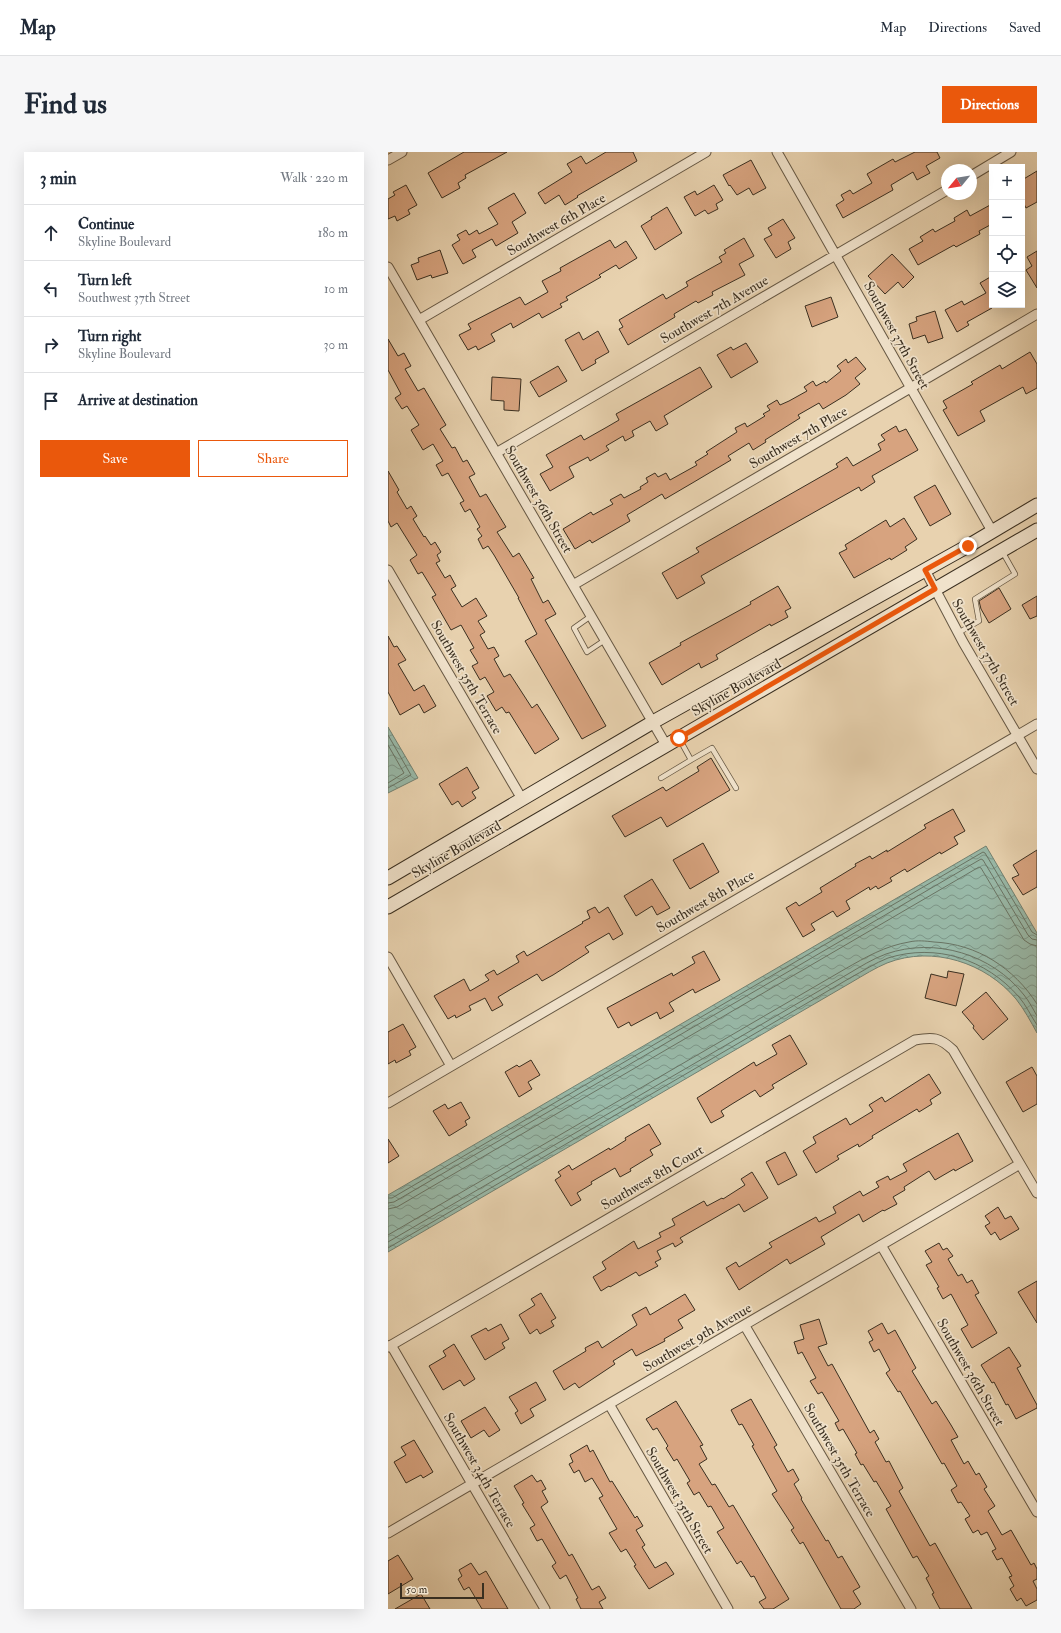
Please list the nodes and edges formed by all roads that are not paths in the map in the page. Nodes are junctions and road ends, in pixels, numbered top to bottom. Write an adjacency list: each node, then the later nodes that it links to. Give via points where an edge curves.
1 (402, 152): 5 (street)
2 (706, 152): 11 (street, Southwest 6th Place)
3 (777, 152): 8 (street, Southwest 37th Street)
4 (1012, 152): 6 (street)
5 (388, 160)
6 (977, 172)
7 (941, 193): 8 (street, Southwest 7th Avenue)
8 (835, 255): 12 (street, Southwest 37th Street); 13 (street, Southwest 7th Avenue)
9 (388, 267): 11 (street, Southwest 36th Street)
10 (1037, 314): 12 (street, Southwest 7th Place)
11 (419, 320): 13 (street, Southwest 36th Street)
12 (910, 388): 16 (street, Southwest 37th Street); 20 (street, Southwest 7th Place)
13 (496, 453): 20 (street, Southwest 36th Street)
14 (1037, 505): 16 (street, Skyline Boulevard)
15 (1037, 530): 17 (street, Skyline Boulevard)
16 (992, 531): 19 (street, Skyline Boulevard)
17 (1001, 550): 21 (street, Skyline Boulevard); 23 (lane, via 1015,574 975,599 979,621)
18 (388, 570): 34 (street, Southwest 35th Terrace)
19 (925, 570): 21 (street, Southwest 37th Street); 25 (street, Skyline Boulevard)
20 (573, 585): 22 (street, Southwest 36th Street)
21 (935, 589): 23 (street, Southwest 37th Street); 28 (street, Skyline Boulevard)
22 (591, 616): 24 (street, Southwest 36th Street); 24 (lane, via 574,628 587,652)
23 (958, 633): 27 (street, Southwest 37th Street)
24 (606, 640): 25 (street, Southwest 36th Street)
25 (653, 722): 29 (street, Southwest 36th Street); 34 (street, Skyline Boulevard)
26 (1037, 724): 27 (street, Southwest 8th Place)
27 (1018, 735): 31 (street, Southwest 37th Street); 38 (street, Southwest 8th Place)
28 (679, 738): 29 (street, Skyline Boulevard); 30 (lane)
29 (666, 745): 36 (street, Skyline Boulevard)
30 (691, 760): 32 (lane); 33 (lane, via 712,748)
31 (1037, 769)
32 (661, 778)
33 (736, 788)
34 (522, 799): 35 (street, Skyline Boulevard)
35 (388, 878)
36 (388, 907)
37 (388, 957): 38 (street)
38 (451, 1066): 39 (street, Southwest 8th Place)
39 (388, 1103)
40 (1020, 1164): 41 (street); 42 (street, Southwest 9th Avenue); 44 (street, Southwest 8th Court, via 953,1050 944,1041 932,1037 915,1040)
41 (1037, 1193)
42 (881, 1245): 43 (street, Southwest 9th Avenue); 47 (street, Southwest 36th Street)
43 (744, 1326): 45 (street, Southwest 9th Avenue); 51 (street, Southwest 35th Terrace)
44 (390, 1346): 46 (street, Southwest 34th Terrace)
45 (609, 1404): 46 (street, Southwest 9th Avenue); 50 (street, Southwest 35th Street)
46 (472, 1484): 48 (street, Southwest 9th Avenue); 49 (street, Southwest 34th Terrace)
47 (1037, 1512)
48 (388, 1533)
49 (545, 1609)
50 (728, 1609)
51 (911, 1609)

